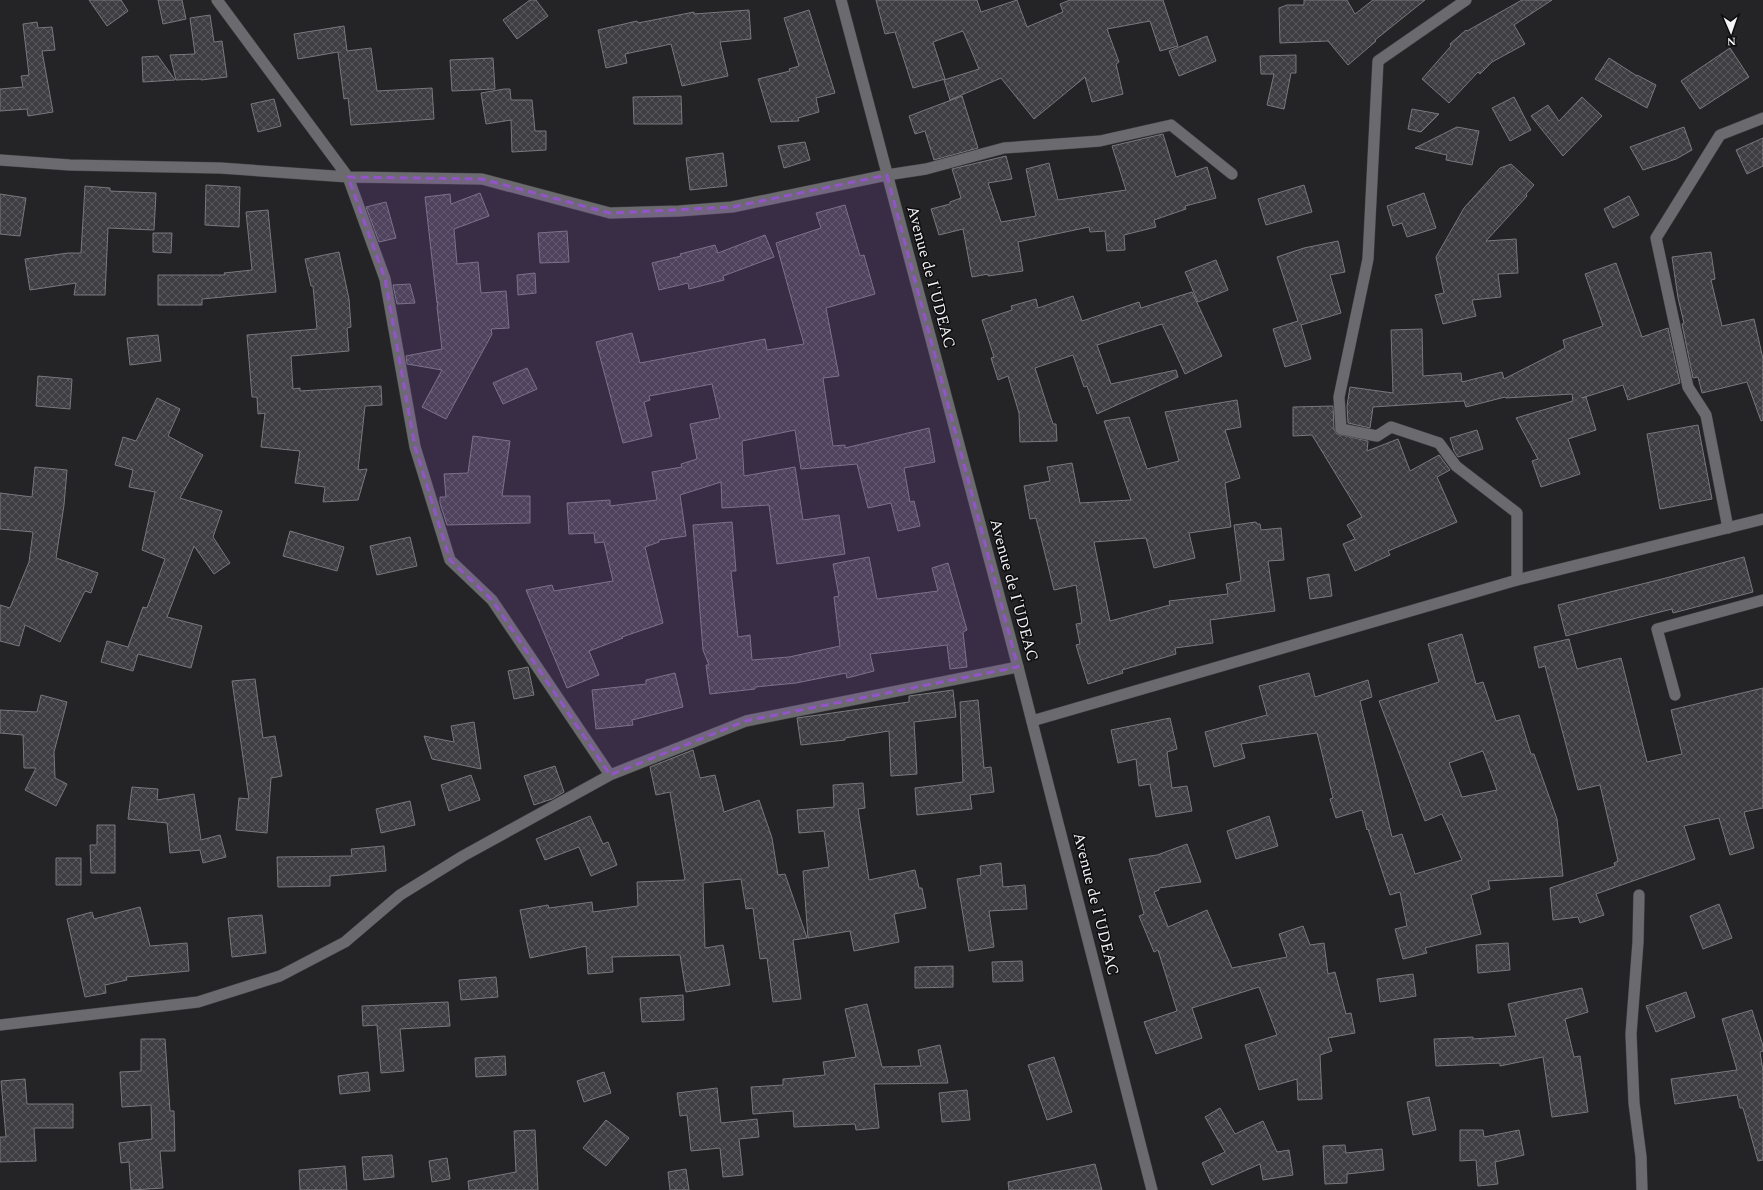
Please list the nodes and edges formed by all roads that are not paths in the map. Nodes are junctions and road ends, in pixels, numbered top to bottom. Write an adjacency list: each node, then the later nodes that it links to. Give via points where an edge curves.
1 (217, 0): 8 (street)
2 (841, 0): 7 (street, Avenue de I'UDEAC)
3 (1466, 0): 11 (street, via 1378,61 1368,259 1339,397 1342,429 1377,436 1391,427 1439,443 1456,466 1517,513)
4 (1763, 118): 10 (street, via 1720,135 1656,238 1688,387 1706,415)
5 (0, 160): 8 (street, via 70,165 220,168)
6 (1232, 174): 7 (street, via 1171,125 1100,141 1004,148 926,169)
7 (887, 175): 8 (street, via 732,207 610,213 482,180); 13 (street, Avenue de I'UDEAC)
8 (348, 177): 16 (street, via 385,279 415,447 450,560 492,600)
9 (1763, 519): 10 (street)
10 (1728, 528): 11 (street)
11 (1517, 580): 15 (street)
12 (1763, 600): 14 (street, via 1657,629)
13 (1018, 667): 15 (street, Avenue de I'UDEAC); 16 (street, via 746,721)
14 (1675, 695)
15 (1032, 721): 19 (street, Avenue de I'UDEAC)
16 (610, 775): 18 (street, via 463,856 400,895 345,942 280,976 198,1002)
17 (1639, 895): 20 (street, via 1631,1034)
18 (0, 1025)
19 (1152, 1190)
20 (1642, 1190)

